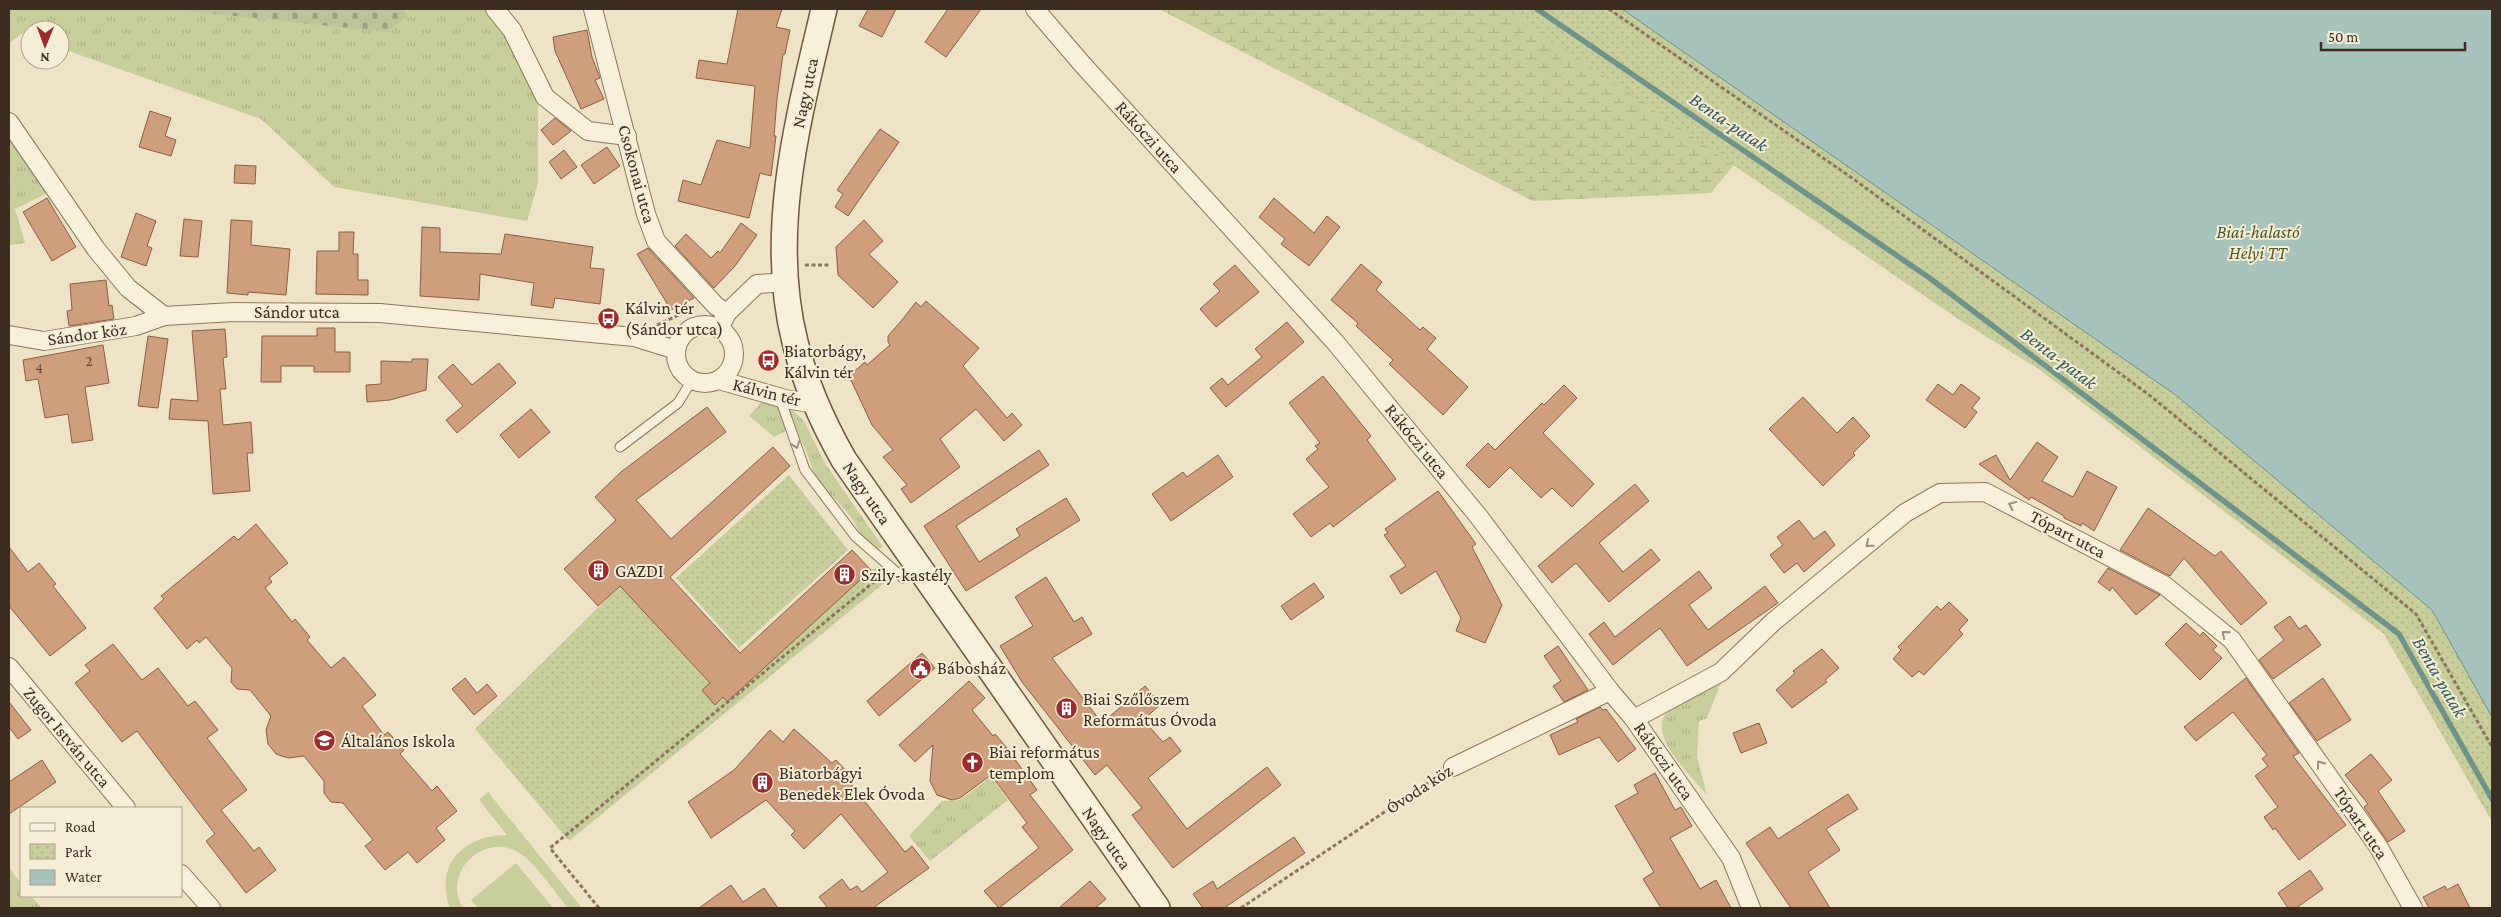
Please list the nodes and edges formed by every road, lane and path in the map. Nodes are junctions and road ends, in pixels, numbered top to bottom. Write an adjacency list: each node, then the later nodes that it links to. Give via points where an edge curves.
1 (494, 9): 7 (street, via 512,30 545,98 588,131)
2 (593, 9): 7 (street, Csokonai utca)
3 (824, 9): 8 (main road, Nagy utca, via 796,128 788,184)
4 (1035, 9): 21 (street, Rákóczi utca, via 1335,342 1479,517)
5 (1609, 9): 23 (path, via 1852,178 2148,394 2416,614)
6 (9, 122): 9 (street, via 96,249 128,288)
7 (627, 136): 10 (street, Csokonai utca, via 656,241 716,306)
8 (787, 282): 10 (street, via 757,284); 16 (main road, Nagy utca, via 794,341)
9 (164, 316): 11 (street, Sándor köz, via 136,326 44,342); 12 (street, Sándor utca, via 234,312 380,313 634,337)
10 (723, 321): 12 (street, via 691,328); 14 (street, via 735,351 732,368)
11 (9, 336)
12 (676, 350): 13 (street, via 679,368)
13 (692, 380): 14 (street, via 710,383); 17 (lane, via 678,402)
14 (719, 380): 15 (street, Kálvin tér)
15 (785, 399): 16 (street, Kálvin tér); 18 (lane, one-way to 18, via 783,407 805,470 855,536)
16 (816, 404): 29 (main road, Nagy utca, via 844,460)
17 (620, 447)
18 (892, 568): 19 (lane); 28 (path, via 550,848)
19 (903, 578)
20 (9, 666): 25 (street, Zugor István utca)
21 (1610, 692): 22 (street, Rákóczi utca); 24 (street, Óvoda köz)
22 (1634, 719): 31 (street, Rákóczi utca, via 1731,858); 32 (street, Tópart utca, one-way to 22, via 2378,846 2232,640 2164,585 1985,492 1940,493 1905,513 1773,622 1721,672)
23 (2492, 747)
24 (1453, 767): 30 (path, Óvoda köz)
25 (125, 807)
26 (182, 875): 27 (street)
27 (211, 908)
28 (599, 908)
29 (1157, 908)
30 (1241, 908)
31 (1750, 908)
32 (2413, 908)

